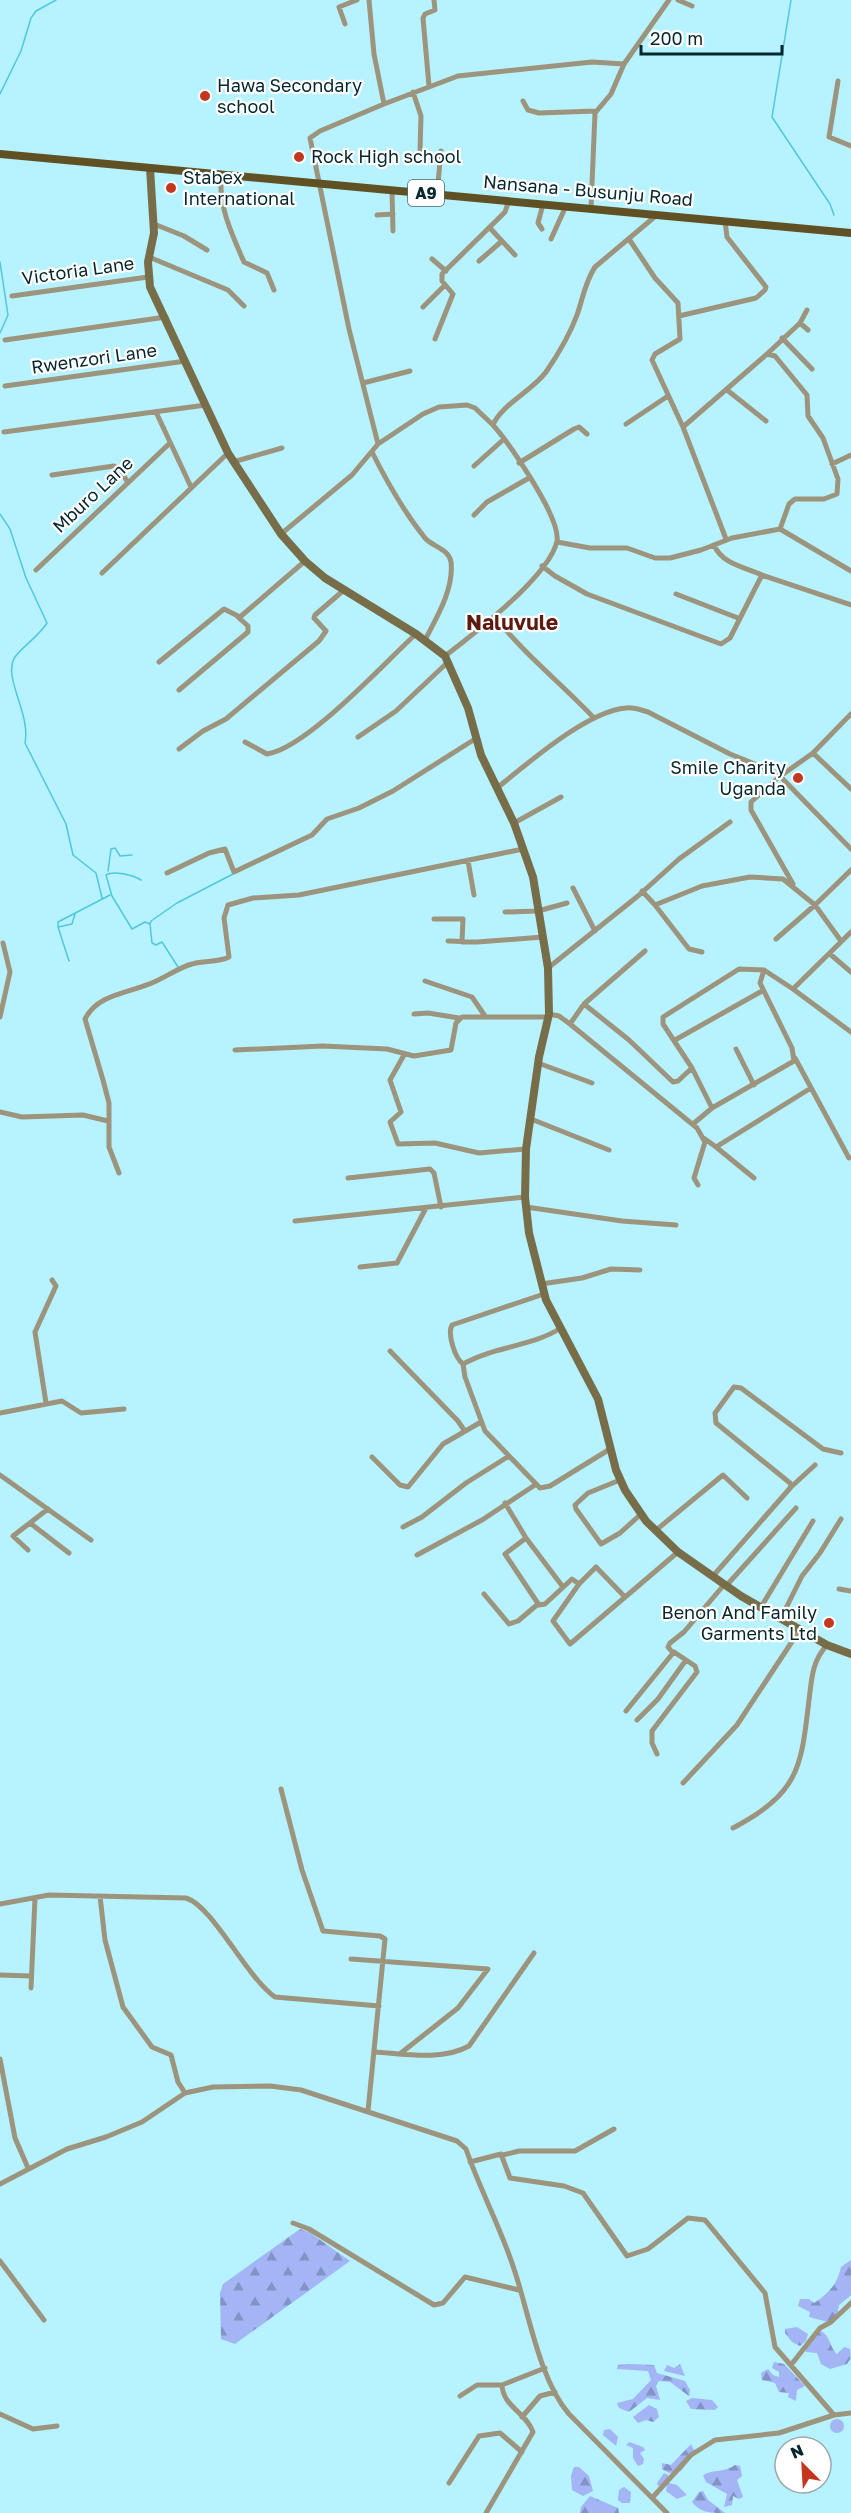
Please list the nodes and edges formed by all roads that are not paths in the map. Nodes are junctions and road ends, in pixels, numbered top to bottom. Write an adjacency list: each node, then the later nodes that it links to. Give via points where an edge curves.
1 (357, 0): 2 (street); 7 (street, via 339,8)
2 (368, 0): 13 (street)
3 (434, 0): 10 (street, via 435,10 423,18)
4 (669, 0): 8 (street)
5 (678, 0): 6 (street)
6 (692, 6)
7 (345, 24)
8 (624, 64): 10 (street, via 592,62 507,70 458,76); 14 (street, via 611,93)
9 (838, 81): 15 (street, via 829,137)
10 (429, 86): 11 (street)
11 (413, 92): 13 (street); 16 (street, via 421,117)
12 (523, 101): 14 (street, via 528,110 539,113)
13 (384, 104): 21 (street, via 310,138)
14 (596, 111): 27 (street)
15 (851, 146)
16 (420, 151)
17 (441, 151): 23 (street)
18 (0, 154): 19 (main road, Nansana - Busunju Road / A9)
19 (150, 168): 20 (main road, Nansana - Busunju Road / A9); 32 (street)
20 (221, 175): 21 (main road, Nansana - Busunju Road / A9); 48 (street, via 219,196 244,262 269,276)
21 (318, 183): 22 (main road, Nansana - Busunju Road / A9); 64 (street)
22 (392, 190): 23 (main road, Nansana - Busunju Road / A9); 28 (street)
23 (437, 194): 24 (main road, Nansana - Busunju Road / A9)
24 (509, 200): 25 (main road, Nansana - Busunju Road / A9); 33 (street, via 505,212)
25 (543, 204): 26 (main road, Nansana - Busunju Road / A9); 34 (street, via 538,223)
26 (566, 206): 27 (main road, Nansana - Busunju Road / A9); 37 (street)
27 (591, 208): 29 (main road, Nansana - Busunju Road / A9)
28 (393, 213): 30 (street); 35 (street)
29 (658, 214): 31 (main road, Nansana - Busunju Road / A9); 38 (street)
30 (378, 215)
31 (725, 220): 36 (main road, Nansana - Busunju Road / A9); 54 (street, via 727,237 766,286 765,290 756,298)
32 (154, 224): 40 (street); 42 (street)
33 (490, 228): 39 (street); 45 (street)
34 (542, 229)
35 (393, 231)
36 (851, 233)
37 (551, 239)
38 (629, 239): 54 (street, via 655,279 678,303); 72 (street, via 605,257 589,276 572,327 548,370)
39 (502, 241): 41 (street); 44 (street)
40 (207, 250)
41 (515, 255)
42 (149, 257): 46 (street); 50 (street, via 228,290)
43 (432, 259): 45 (street)
44 (479, 261)
45 (446, 271): 47 (street, via 441,279)
46 (148, 277): 49 (street, Victoria Lane); 53 (street)
47 (445, 285): 51 (street); 58 (street, via 452,290 453,297)
48 (274, 290)
49 (12, 296)
50 (244, 306)
51 (423, 307)
52 (807, 310): 55 (street)
53 (166, 316): 59 (street); 61 (street)
54 (679, 316): 67 (street, via 679,341 652,356)
55 (800, 323): 56 (street); 57 (street)
56 (808, 330)
57 (782, 338): 60 (street); 62 (street)
58 (435, 339)
59 (5, 340)
60 (767, 354): 66 (street); 85 (street, via 775,356 807,395 808,416 823,438)
61 (186, 361): 65 (street, Rwenzori Lane); 68 (street)
62 (812, 369)
63 (410, 371): 64 (street)
64 (363, 383): 78 (street)
65 (5, 386)
66 (727, 390): 70 (street); 73 (street)
67 (668, 396): 71 (street); 73 (street)
68 (206, 405): 69 (street); 81 (street)
69 (156, 412): 74 (street); 77 (street)
70 (766, 420)
71 (626, 424)
72 (493, 425): 76 (street); 78 (street, via 471,406 448,405 423,414)
73 (683, 427): 94 (street)
74 (4, 432)
75 (587, 434): 84 (street, via 579,427 574,429)
76 (504, 440): 84 (street); 86 (street)
77 (170, 443): 89 (street, Mburo Lane); 90 (street)
78 (378, 444): 80 (street)
79 (282, 448): 83 (street)
80 (372, 452): 93 (street, via 332,493); 110 (street, via 421,533 446,553 451,563 446,595)
81 (228, 453): 83 (street); 90 (street)
82 (851, 455): 85 (street)
83 (233, 462): 93 (street)
84 (519, 463): 88 (street)
85 (832, 464): 92 (street, via 839,483 837,494 824,499 795,499 789,504)
86 (474, 466)
87 (52, 474): 89 (street, via 114,466)
88 (530, 478): 91 (street, via 487,502); 95 (street, via 555,521)
89 (128, 483): 99 (street, Mburo Lane)
90 (191, 488): 101 (street)
91 (474, 516)
92 (780, 529): 94 (street); 100 (street)
93 (281, 534): 97 (street)
94 (726, 539): 96 (street)
95 (557, 542): 96 (street, via 590,548 627,548 661,558); 98 (street)
96 (714, 545): 102 (street, via 719,556 727,561)
97 (305, 561): 103 (street); 106 (street)
98 (542, 566): 107 (street); 108 (street, via 587,594 718,643 730,638)
99 (36, 570)
100 (851, 571)
101 (102, 573)
102 (762, 575): 105 (street); 108 (street)
103 (344, 591): 109 (street); 119 (street, via 315,615 326,631 319,641 226,719)
104 (676, 594): 108 (street)
105 (851, 605)
106 (237, 617): 112 (street, via 228,609 223,610); 113 (street, via 248,632)
107 (495, 617): 111 (street); 115 (street, via 516,643)
108 (738, 618)
109 (416, 633): 110 (street); 118 (street, via 321,721 282,750 267,754)
110 (425, 640): 111 (street)
111 (447, 659): 116 (street, via 396,711); 117 (street, via 468,708)
112 (159, 662)
113 (179, 690)
114 (851, 714): 120 (street)
115 (594, 718): 121 (street, via 625,708 648,712); 122 (street, via 543,751)
116 (358, 737)
117 (475, 739): 122 (street); 131 (street, via 393,791 327,819 312,835 236,871 232,871 225,849)
118 (245, 742)
119 (179, 750)
120 (813, 753): 121 (street); 123 (street)
121 (779, 777): 128 (street); 132 (street, via 753,799 750,807)
122 (497, 788): 126 (street)
123 (851, 789)
124 (561, 797): 126 (street)
125 (730, 822): 134 (street)
126 (514, 823): 127 (street)
127 (522, 849): 129 (street); 139 (street, via 534,878)
128 (851, 849)
129 (468, 861): 135 (street); 180 (street, via 228,905 224,918 229,957 190,964 156,982 111,996 89,1011 85,1019 103,1080)
130 (851, 870): 138 (street)
131 (167, 873)
132 (794, 885): 137 (street, via 783,879 736,878); 138 (street)
133 (573, 888): 142 (street)
134 (642, 891): 137 (street); 142 (street)
135 (474, 895)
136 (567, 903): 139 (street)
137 (655, 905): 151 (street, via 689,949)
138 (814, 905): 145 (street); 147 (street)
139 (538, 911): 140 (street); 144 (street)
140 (505, 912)
141 (434, 919): 148 (street, via 463,920)
142 (595, 931): 153 (street)
143 (851, 932): 147 (street)
144 (543, 937): 148 (street); 153 (street)
145 (776, 939)
146 (448, 941): 148 (street)
147 (841, 941): 152 (street)
148 (462, 942)
149 (3, 943): 163 (street, via 10,972)
150 (645, 951): 159 (street)
151 (702, 952)
152 (830, 954): 155 (street); 157 (street)
153 (548, 968): 162 (street)
154 (764, 970): 157 (street); 158 (street, via 759,978); 167 (street, via 739,969 665,1016 663,1024)
155 (851, 972)
156 (425, 981): 161 (street, via 472,997)
157 (793, 989): 166 (street)
158 (762, 991): 167 (street); 171 (street)
159 (584, 1004): 165 (street); 173 (street, via 673,1082)
160 (414, 1014): 164 (street)
161 (485, 1016): 162 (street); 164 (street)
162 (547, 1016): 165 (street, via 558,1016); 172 (street)
163 (0, 1017)
164 (459, 1018): 170 (street, via 451,1050)
165 (570, 1024): 181 (street)
166 (851, 1032)
167 (675, 1040): 173 (street)
168 (736, 1049): 175 (street)
169 (235, 1050): 170 (street, via 323,1046 387,1049)
170 (404, 1055): 184 (street, via 390,1080 402,1112 390,1122 398,1144 435,1143 479,1153)
171 (795, 1058): 175 (street, via 790,1065); 176 (street)
172 (538, 1063): 174 (street); 179 (street)
173 (692, 1068): 177 (street)
174 (592, 1083)
175 (754, 1085): 177 (street)
176 (811, 1088): 183 (street); 186 (street)
177 (712, 1108): 181 (street)
178 (0, 1112): 180 (street, via 22,1117 83,1115)
179 (531, 1119): 184 (street); 185 (street)
180 (108, 1121): 187 (street, via 109,1147)
181 (693, 1124): 182 (street)
182 (705, 1139): 183 (street); 190 (street, via 694,1178)
183 (716, 1147): 189 (street)
184 (526, 1149): 191 (street)
185 (609, 1150)
186 (849, 1158)
187 (120, 1173)
188 (348, 1178): 192 (street, via 430,1169)
189 (754, 1178)
190 (698, 1185)
191 (525, 1197): 192 (street); 193 (street)
192 (441, 1207): 194 (street)
193 (526, 1207): 196 (street); 200 (street)
194 (426, 1208): 195 (street); 197 (street, via 397,1263)
195 (295, 1221)
196 (676, 1225)
197 (360, 1267)
198 (640, 1270): 200 (street, via 611,1269)
199 (52, 1280): 205 (street, via 56,1286 36,1332)
200 (541, 1284): 201 (street)
201 (544, 1294): 202 (street); 204 (street, via 452,1325 450,1335 459,1361)
202 (561, 1328): 204 (street, via 539,1340 491,1351); 210 (street, via 598,1399)
203 (390, 1351): 209 (street)
204 (464, 1364): 208 (street)
205 (46, 1403): 206 (street, via 65,1401 73,1410 87,1414); 207 (street)
206 (124, 1409)
207 (0, 1413)
208 (481, 1422): 209 (street); 212 (street, via 490,1438)
209 (464, 1430): 213 (street, via 443,1444 408,1487 400,1485)
210 (610, 1449): 216 (street); 217 (street, via 550,1486)
211 (841, 1453): 218 (street, via 823,1449 741,1388 734,1387 715,1413 716,1423)
212 (509, 1456): 217 (street); 227 (street)
213 (372, 1457)
214 (815, 1466): 218 (street)
215 (0, 1475): 222 (street)
216 (620, 1480): 223 (street); 223 (street, via 588,1493 575,1505 576,1509 601,1544)
217 (535, 1485): 220 (street)
218 (791, 1487): 235 (street)
219 (747, 1498): 228 (street, via 723,1475)
220 (505, 1503): 229 (street); 234 (street)
221 (796, 1508): 235 (street)
222 (48, 1509): 226 (street); 230 (street)
223 (640, 1515): 228 (street)
224 (841, 1518): 244 (street, via 802,1576)
225 (813, 1521): 243 (street)
226 (30, 1523): 231 (street, via 13,1536); 233 (street)
227 (403, 1527)
228 (656, 1532): 232 (street)
229 (526, 1538): 237 (street); 242 (street, via 505,1554)
230 (91, 1540)
231 (28, 1550)
232 (678, 1552): 235 (street); 241 (street)
233 (69, 1553)
234 (417, 1555)
235 (720, 1581): 243 (street); 247 (street, via 723,1586 668,1645)
236 (579, 1584): 237 (street, via 572,1579); 241 (street, via 596,1568); 241 (street, via 553,1621 570,1644)
237 (563, 1587): 242 (street, via 545,1604)
238 (839, 1589): 239 (street)
239 (851, 1591)
240 (484, 1594): 242 (street, via 509,1624)
241 (624, 1596)
242 (538, 1604)
243 (761, 1607): 244 (street)
244 (782, 1618): 245 (street)
245 (801, 1628): 246 (street); 253 (street, via 737,1725)
246 (827, 1645): 248 (street); 255 (street, via 812,1674 798,1768 764,1812)
247 (674, 1652): 249 (street); 250 (street)
248 (851, 1654)
249 (686, 1660): 251 (street); 252 (street, via 697,1672 652,1731)
250 (626, 1711)
251 (637, 1720)
252 (657, 1754)
253 (683, 1783)
254 (281, 1789): 261 (street, via 323,1931 382,1937)
255 (733, 1828)
256 (100, 1896): 257 (street); 265 (street, via 192,1899 203,1906 230,1946 275,1997); 269 (street, via 105,1940 123,2007 152,2047 171,2055)
257 (34, 1898): 258 (street); 263 (street)
258 (0, 1904)
259 (534, 1953): 267 (street, via 469,2046 436,2054)
260 (351, 1959): 261 (street)
261 (383, 1961): 265 (street); 267 (street, via 489,1970 458,2008)
262 (0, 1975): 263 (street)
263 (31, 1976): 264 (street)
264 (32, 1988)
265 (379, 2006): 266 (street)
266 (375, 2052): 267 (street); 270 (street)
267 (401, 2054)
268 (0, 2059): 274 (street, via 15,2138)
269 (185, 2093): 270 (street, via 213,2087 270,2086 313,2092); 274 (street, via 135,2125 76,2145)
270 (368, 2111): 273 (street, via 457,2141 466,2149)
271 (614, 2129): 272 (street, via 575,2151 519,2151)
272 (503, 2155): 273 (street); 281 (street, via 510,2178 564,2186 585,2194 627,2256 648,2249 684,2220 705,2220 765,2293 773,2342)
273 (470, 2162): 278 (street, via 514,2268)
274 (28, 2168): 275 (street)
275 (0, 2184)
276 (293, 2223): 278 (street, via 434,2305 445,2301 465,2277)
277 (0, 2261): 280 (street)
278 (519, 2290): 282 (street)
279 (851, 2303): 281 (street, via 820,2328)
280 (44, 2320)
281 (791, 2365): 288 (street)
282 (545, 2368): 283 (street); 284 (street)
283 (502, 2385): 285 (street, via 477,2385); 289 (street, via 506,2400)
284 (555, 2392): 289 (street, via 538,2398); 293 (street, via 569,2414)
285 (460, 2396)
286 (851, 2413): 288 (street)
287 (0, 2414): 290 (street, via 33,2429)
288 (834, 2415): 293 (street, via 779,2433 706,2444 682,2463)
289 (522, 2417): 291 (street, via 533,2432)
290 (57, 2426)
291 (522, 2452): 292 (street, via 500,2433 479,2436); 294 (street)
292 (448, 2483)
293 (652, 2498): 295 (street)
294 (486, 2513)
295 (667, 2513)

